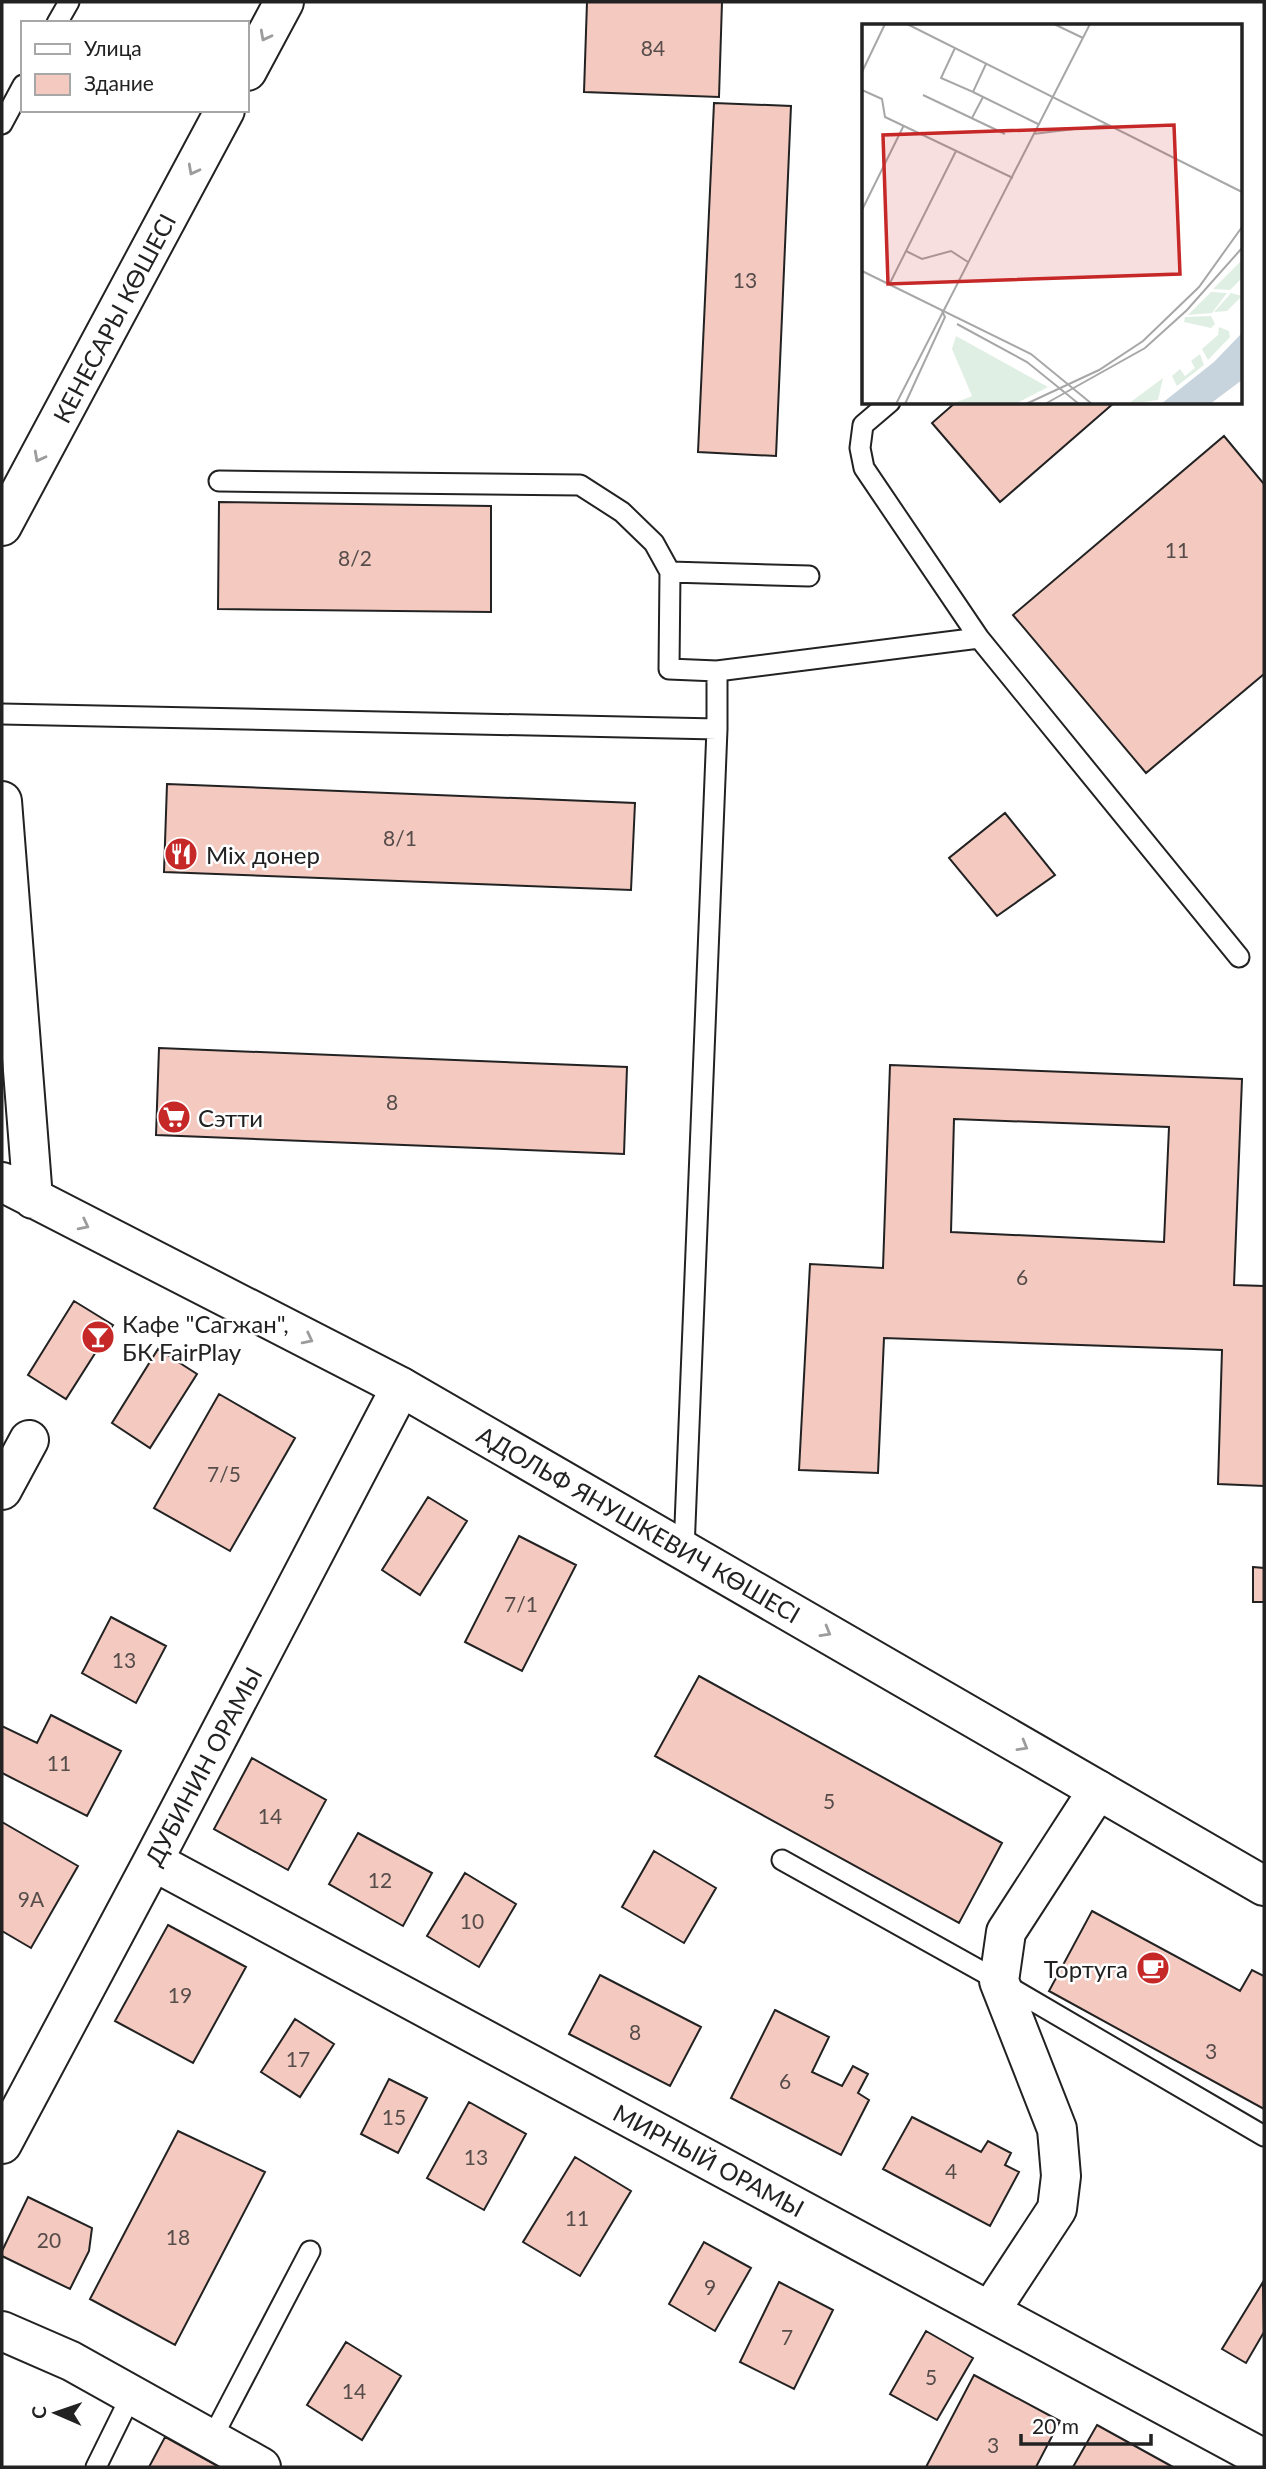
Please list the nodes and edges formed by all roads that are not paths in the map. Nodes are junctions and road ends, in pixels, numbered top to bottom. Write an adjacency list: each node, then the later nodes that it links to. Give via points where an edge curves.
1 (69, 2): 3 (lane)
2 (284, 2): 4 (street, one-way to 4)
3 (58, 21)
4 (248, 69)
5 (21, 89): 7 (lane)
6 (224, 112): 10 (street, КЕНЕСАРЫ КӨШЕСІ, one-way to 10)
7 (2, 124)
8 (888, 404): 13 (lane, via 863,425 860,448 864,467)
9 (219, 481): 11 (lane, via 580,485 622,512 654,543)
10 (2, 526)
11 (670, 572): 12 (lane); 14 (lane, via 669,669)
12 (809, 576)
13 (979, 638): 14 (lane); 18 (lane)
14 (717, 671): 16 (lane)
15 (2, 714): 16 (lane)
16 (717, 729): 23 (lane)
17 (2, 801): 19 (street)
18 (1239, 957)
19 (17, 1190): 20 (street, АДОЛЬФ ЯНУШКЕВИЧ КӨШЕСІ, one-way to 20)
20 (401, 1387): 23 (street, АДОЛЬФ ЯНУШКЕВИЧ КӨШЕСІ); 26 (street, ДУБИНИН ОРАМЫ)
21 (29, 1440): 22 (street)
22 (2, 1490)
23 (684, 1550): 24 (street, АДОЛЬФ ЯНУШКЕВИЧ КӨШЕСІ, one-way to 24)
24 (1098, 1790): 27 (street, АДОЛЬФ ЯНУШКЕВИЧ КӨШЕСІ); 28 (street, via 1006,1932)
25 (782, 1860): 28 (lane)
26 (153, 1861): 30 (street, ДУБИНИН ОРАМЫ); 32 (street, МИРНЫЙ ОРАМЫ)
27 (1264, 1886)
28 (999, 1981): 29 (lane); 32 (street, via 1057,2129 1061,2176 1057,2209)
29 (1264, 2136)
30 (2, 2144)
31 (310, 2251): 35 (lane)
32 (990, 2311): 36 (street, МИРНЫЙ ОРАМЫ)
33 (2, 2330): 34 (street, via 71,2361)
34 (131, 2396): 35 (street); 37 (lane)
35 (211, 2440): 38 (street)
36 (1264, 2459)
37 (96, 2467)
38 (261, 2467)

